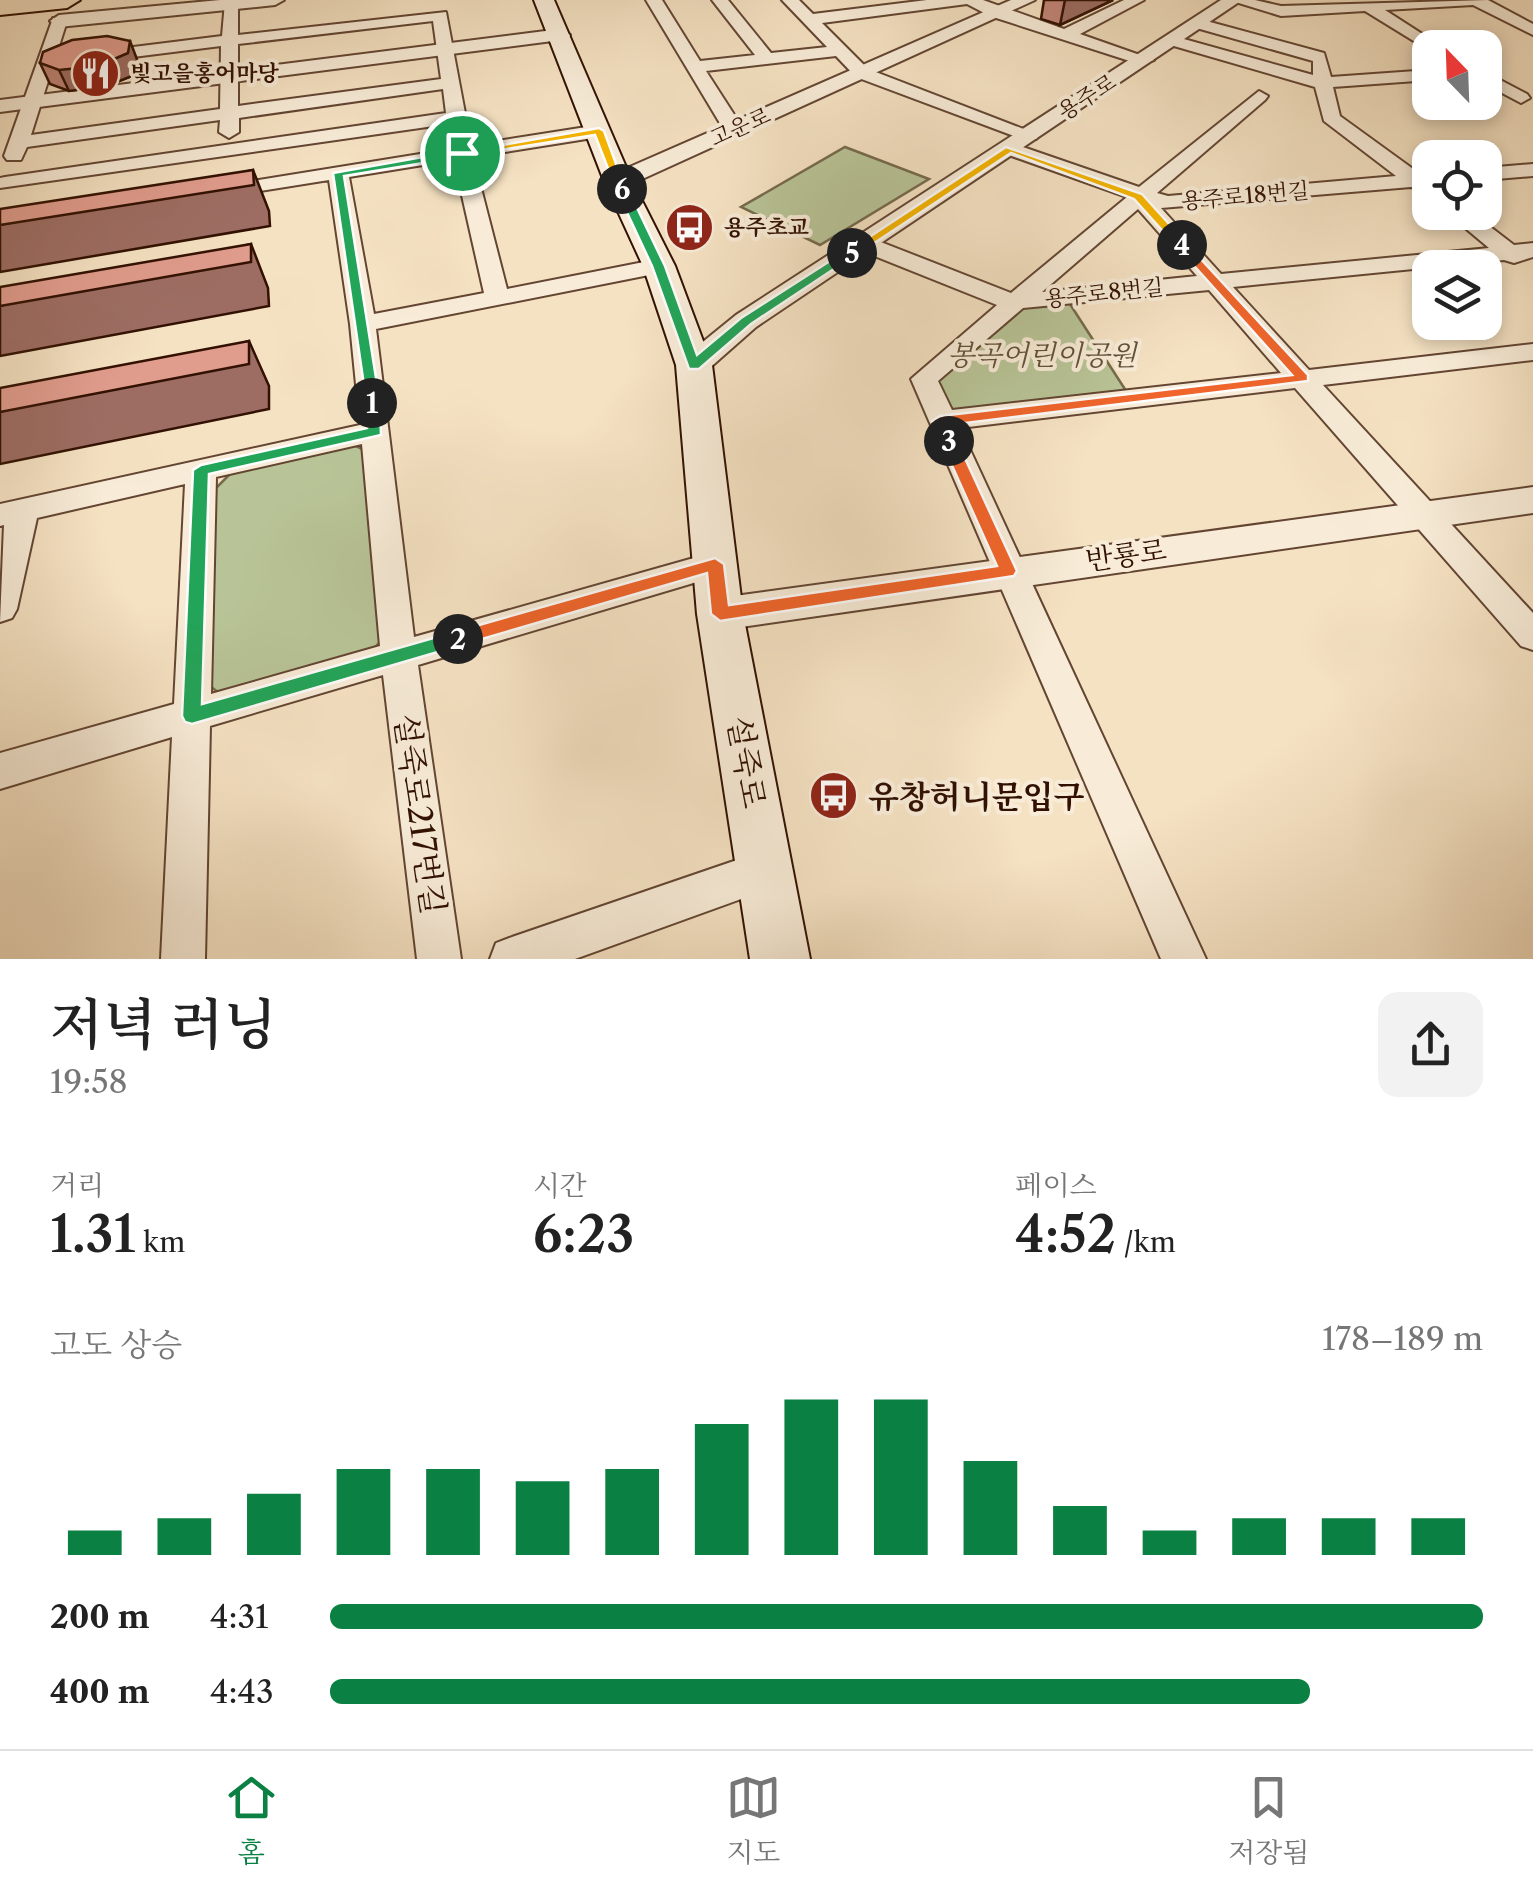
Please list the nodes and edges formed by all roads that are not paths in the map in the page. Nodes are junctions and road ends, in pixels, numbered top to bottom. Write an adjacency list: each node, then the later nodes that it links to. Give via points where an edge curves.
1 (12, 0): 12 (highway)
2 (274, 0): 13 (street)
3 (654, 0): 33 (street)
4 (720, 0): 31 (street)
5 (790, 0): 19 (street)
6 (963, 0): 19 (street)
7 (972, 0): 17 (street)
8 (1026, 0): 17 (street, 고운로)
9 (1136, 0): 24 (street)
10 (1235, 0): 16 (street); 20 (street, 용주로)
11 (1476, 0): 14 (street); 22 (street)
12 (0, 4): 15 (highway)
13 (230, 5): 15 (street); 25 (street)
14 (1368, 6): 16 (street); 23 (street)
15 (63, 11): 21 (highway); 42 (street, via 54,62)
16 (1281, 11): 29 (street, via 1314,43)
17 (996, 14): 24 (street); 34 (street, 고운로)
18 (553, 18): 27 (street); 46 (main road, 설죽로)
19 (807, 20): 28 (street)
20 (1198, 24): 26 (street, 용주로); 29 (street)
21 (0, 26)
22 (1533, 30)
23 (1412, 33)
24 (1065, 34): 32 (street, 용주로)
25 (230, 40): 27 (street, via 440,15); 30 (street); 36 (street)
26 (1173, 41): 32 (street, 용주로); 37 (street)
27 (445, 50): 36 (street); 41 (street)
28 (836, 51): 31 (street); 34 (street)
29 (1318, 57): 37 (street)
30 (82, 58)
31 (767, 59): 33 (street)
32 (1145, 60): 47 (street, 용주로)
33 (695, 67): 44 (street)
34 (862, 73): 44 (street, 고운로); 47 (street, 용주로)
35 (1412, 76): 37 (street)
36 (230, 77): 42 (street); 45 (street)
37 (1322, 83): 53 (street, via 1334,119)
38 (1502, 87): 40 (street)
39 (1259, 96): 56 (street)
40 (1521, 98)
41 (453, 100): 45 (street); 45 (street); 48 (street)
42 (32, 102): 43 (street); 50 (street)
43 (0, 106)
44 (734, 130): 54 (street, 고운로)
45 (229, 131): 50 (street); 50 (street); 51 (street, via 218,192)
46 (599, 131): 48 (street); 54 (main road, 설죽로)
47 (1020, 142): 56 (street, 용주로18번길); 58 (street, 용주로)
48 (462, 153): 51 (street); 63 (street)
49 (1533, 170): 52 (street)
50 (9, 171)
51 (338, 173): 65 (street, 설죽로217번길)
52 (1502, 173)
53 (1412, 175)
54 (618, 181): 60 (main road, 설죽로)
55 (1412, 185): 56 (street, 용주로18번길, via 1166,203)
56 (1138, 196): 62 (street); 64 (street)
57 (1487, 230): 59 (street)
58 (865, 244): 64 (street, 용주로8번길); 67 (street, 용주로, via 746,321)
59 (1521, 251): 61 (street); 62 (street, 용주로8번길)
60 (659, 266): 63 (street); 67 (main road, 설죽로)
61 (1533, 270)
62 (1215, 282): 64 (street, 용주로8번길); 68 (street)
63 (497, 298): 65 (street)
64 (1012, 302): 69 (street, via 924,379)
65 (364, 324): 70 (street, 설죽로217번길)
66 (1533, 352): 68 (street)
67 (694, 366): 75 (main road, 설죽로)
68 (1302, 378): 69 (street); 74 (street)
69 (940, 421): 76 (street)
70 (376, 431): 71 (street); 80 (street, 설죽로217번길)
71 (201, 470): 73 (street); 81 (street)
72 (1533, 500): 74 (street, 반룡로)
73 (12, 512): 77 (street)
74 (1427, 516): 76 (street, 반룡로); 79 (street)
75 (715, 564): 78 (main road, 설죽로); 80 (street)
76 (1008, 571): 78 (street, 반룡로); 88 (street)
77 (0, 609)
78 (720, 614): 83 (main road, 설죽로)
79 (1533, 636)
80 (399, 656): 81 (street); 85 (street, 설죽로217번길)
81 (192, 716): 82 (street); 84 (street)
82 (0, 771)
83 (766, 870): 86 (street); 87 (main road, 설죽로)
84 (183, 959)
85 (439, 959)
86 (512, 959)
87 (780, 959)
88 (1184, 959)

